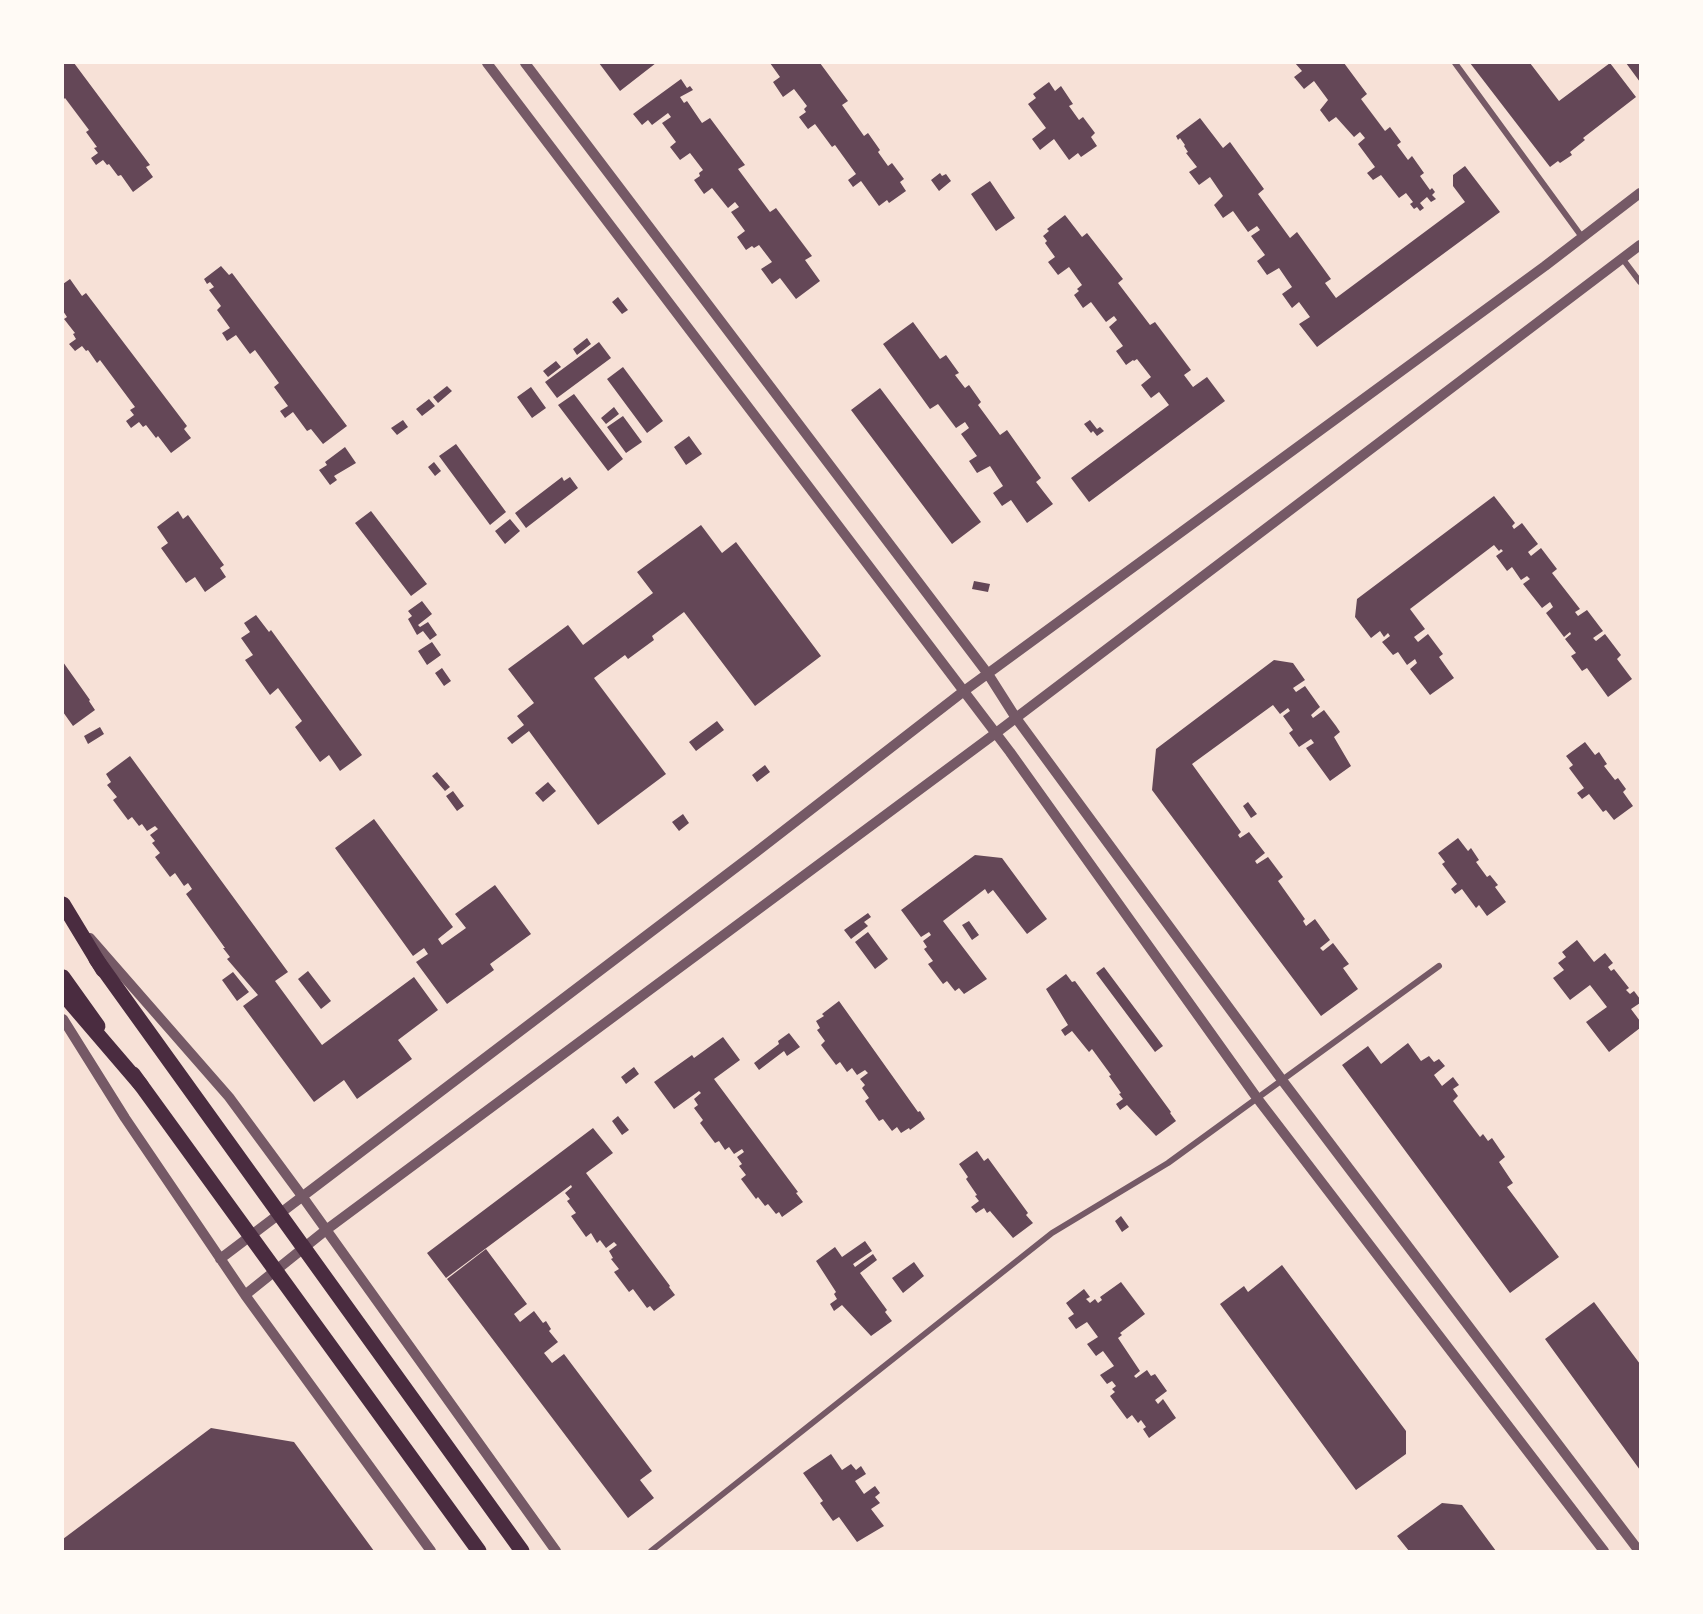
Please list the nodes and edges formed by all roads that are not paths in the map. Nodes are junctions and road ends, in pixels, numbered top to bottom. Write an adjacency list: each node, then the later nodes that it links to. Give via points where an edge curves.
1 (487, 63): 10 (street)
2 (525, 63): 9 (street)
3 (1455, 63): 5 (street)
4 (1640, 193): 5 (street)
5 (1582, 237): 9 (street)
6 (1640, 244): 7 (street)
7 (1622, 258): 8 (street); 11 (street)
8 (1640, 282)
9 (988, 674): 10 (street); 11 (street)
10 (964, 691): 12 (street); 23 (street)
11 (1016, 718): 12 (street); 20 (street)
12 (996, 733): 22 (street); 24 (street)
13 (63, 904): 16 (main road); 23 (street, via 229,1097)
14 (63, 914): 16 (main road)
15 (1439, 966): 20 (street)
16 (103, 970): 29 (main road)
17 (63, 977): 21 (main road)
18 (63, 994): 21 (main road)
19 (63, 1019): 25 (street)
20 (1282, 1080): 22 (street); 33 (street)
21 (141, 1085): 28 (main road)
22 (1257, 1098): 31 (street, via 1168,1163 1052,1233); 32 (street)
23 (302, 1196): 24 (street); 25 (street)
24 (326, 1230): 26 (street); 30 (street)
25 (220, 1259): 26 (street)
26 (245, 1295): 27 (street)
27 (431, 1551)
28 (479, 1551)
29 (522, 1551)
30 (556, 1551)
31 (651, 1551)
32 (1604, 1551)
33 (1639, 1551)

